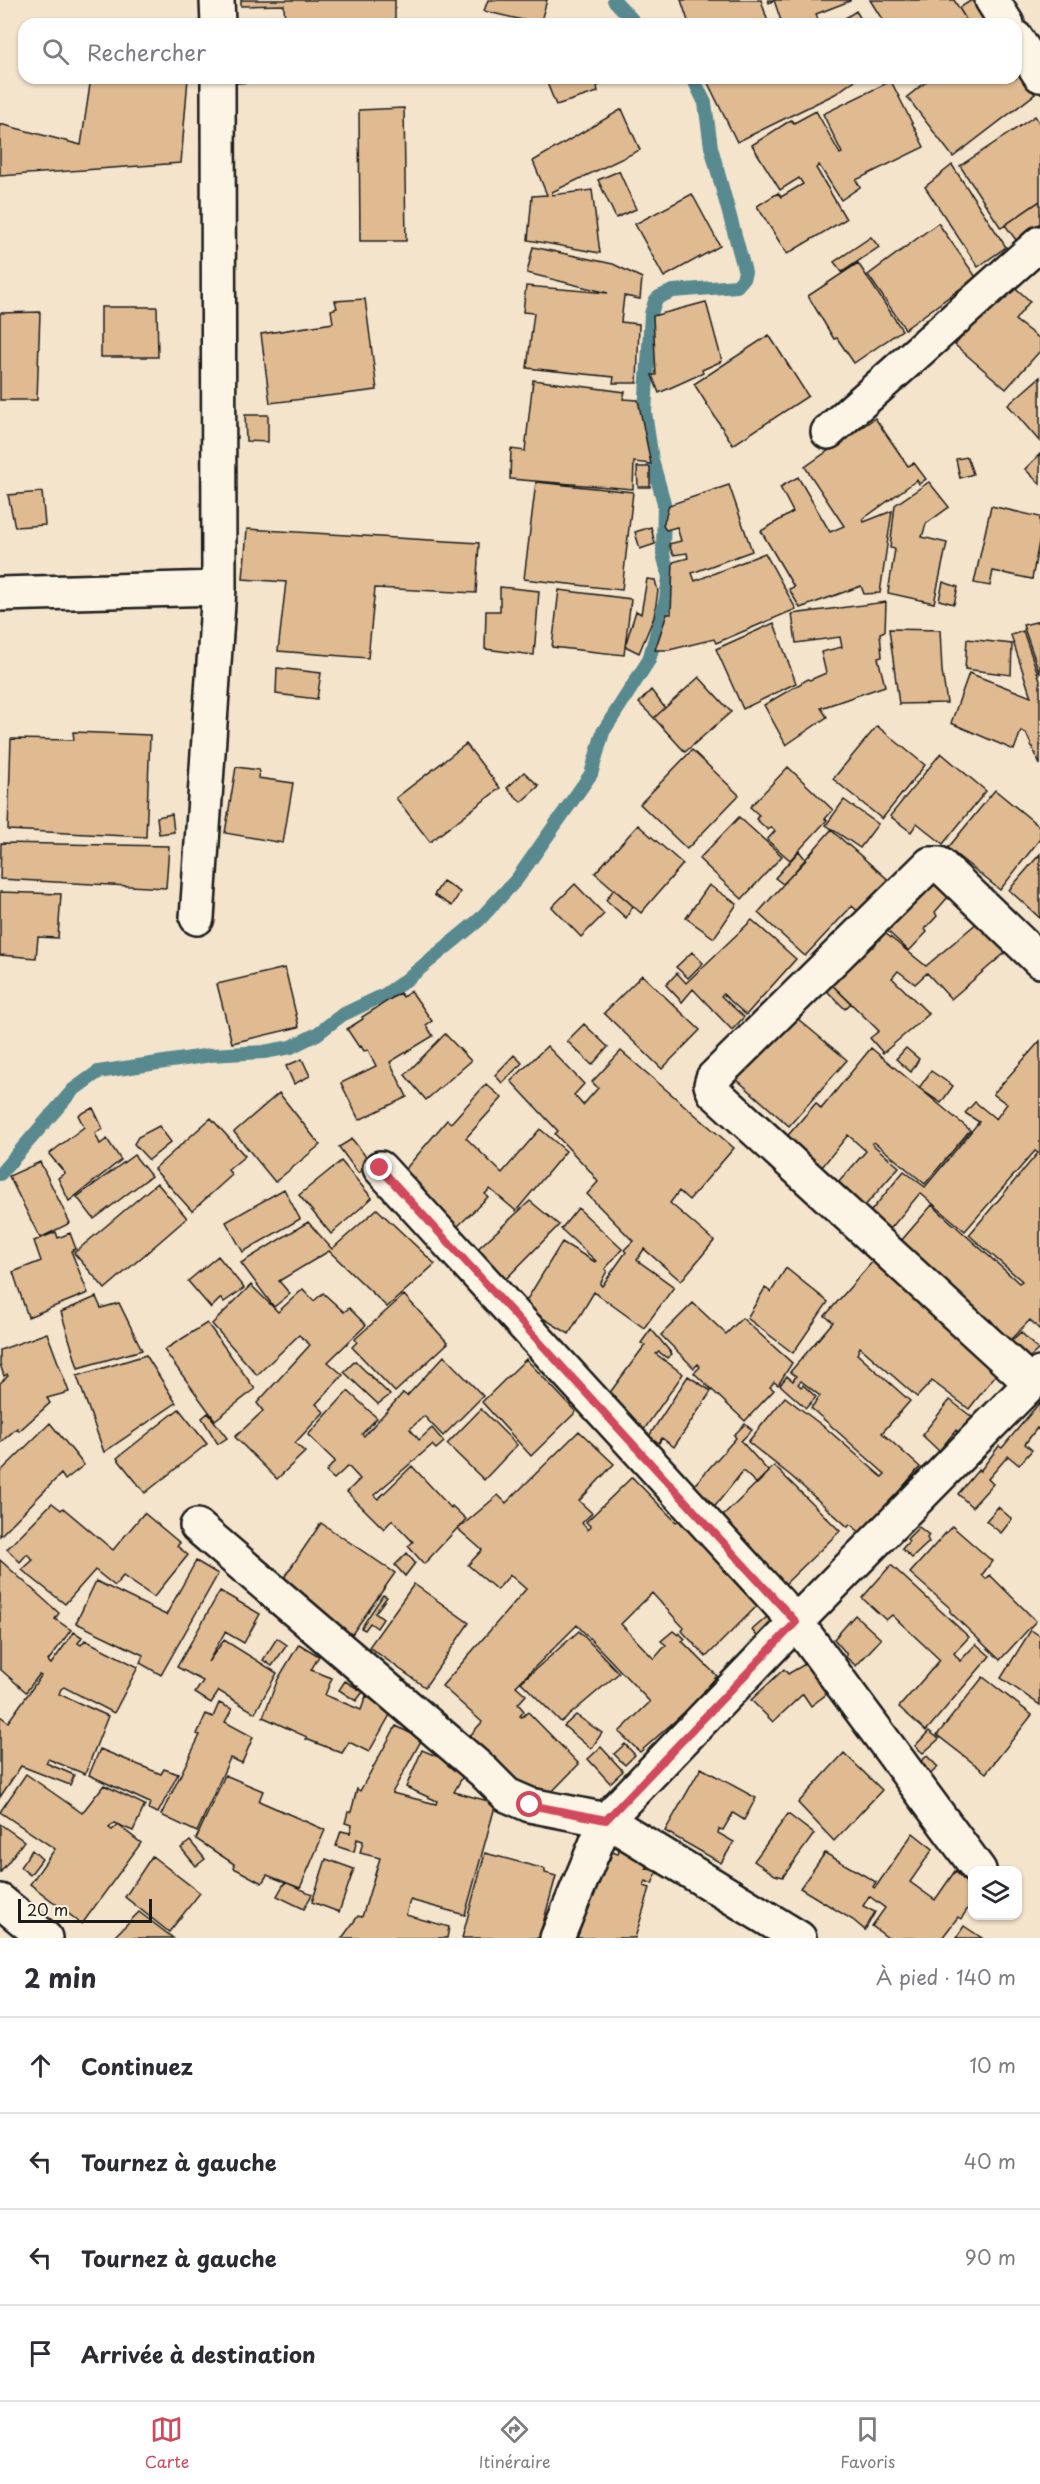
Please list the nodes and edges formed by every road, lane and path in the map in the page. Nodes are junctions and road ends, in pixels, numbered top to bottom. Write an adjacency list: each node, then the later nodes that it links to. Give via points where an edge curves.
1 (218, 0): 3 (street)
2 (992, 0): 4 (street)
3 (218, 18)
4 (1003, 18)
5 (1022, 47): 6 (street)
6 (1040, 75)
7 (218, 84): 10 (street)
8 (1040, 243): 9 (street)
9 (828, 432)
10 (219, 588): 11 (street); 12 (street)
11 (0, 594)
12 (197, 918)
13 (1040, 961): 15 (street, via 939,864 930,864 713,1078 711,1085 714,1092)
14 (380, 1168): 17 (street)
15 (1036, 1378): 17 (street)
16 (197, 1526): 18 (street, via 507,1795 530,1805)
17 (796, 1622): 18 (street); 19 (street)
18 (606, 1820): 22 (street); 23 (street)
19 (976, 1866)
20 (0, 1901): 21 (street)
21 (45, 1938)
22 (557, 1938)
23 (799, 1938)

